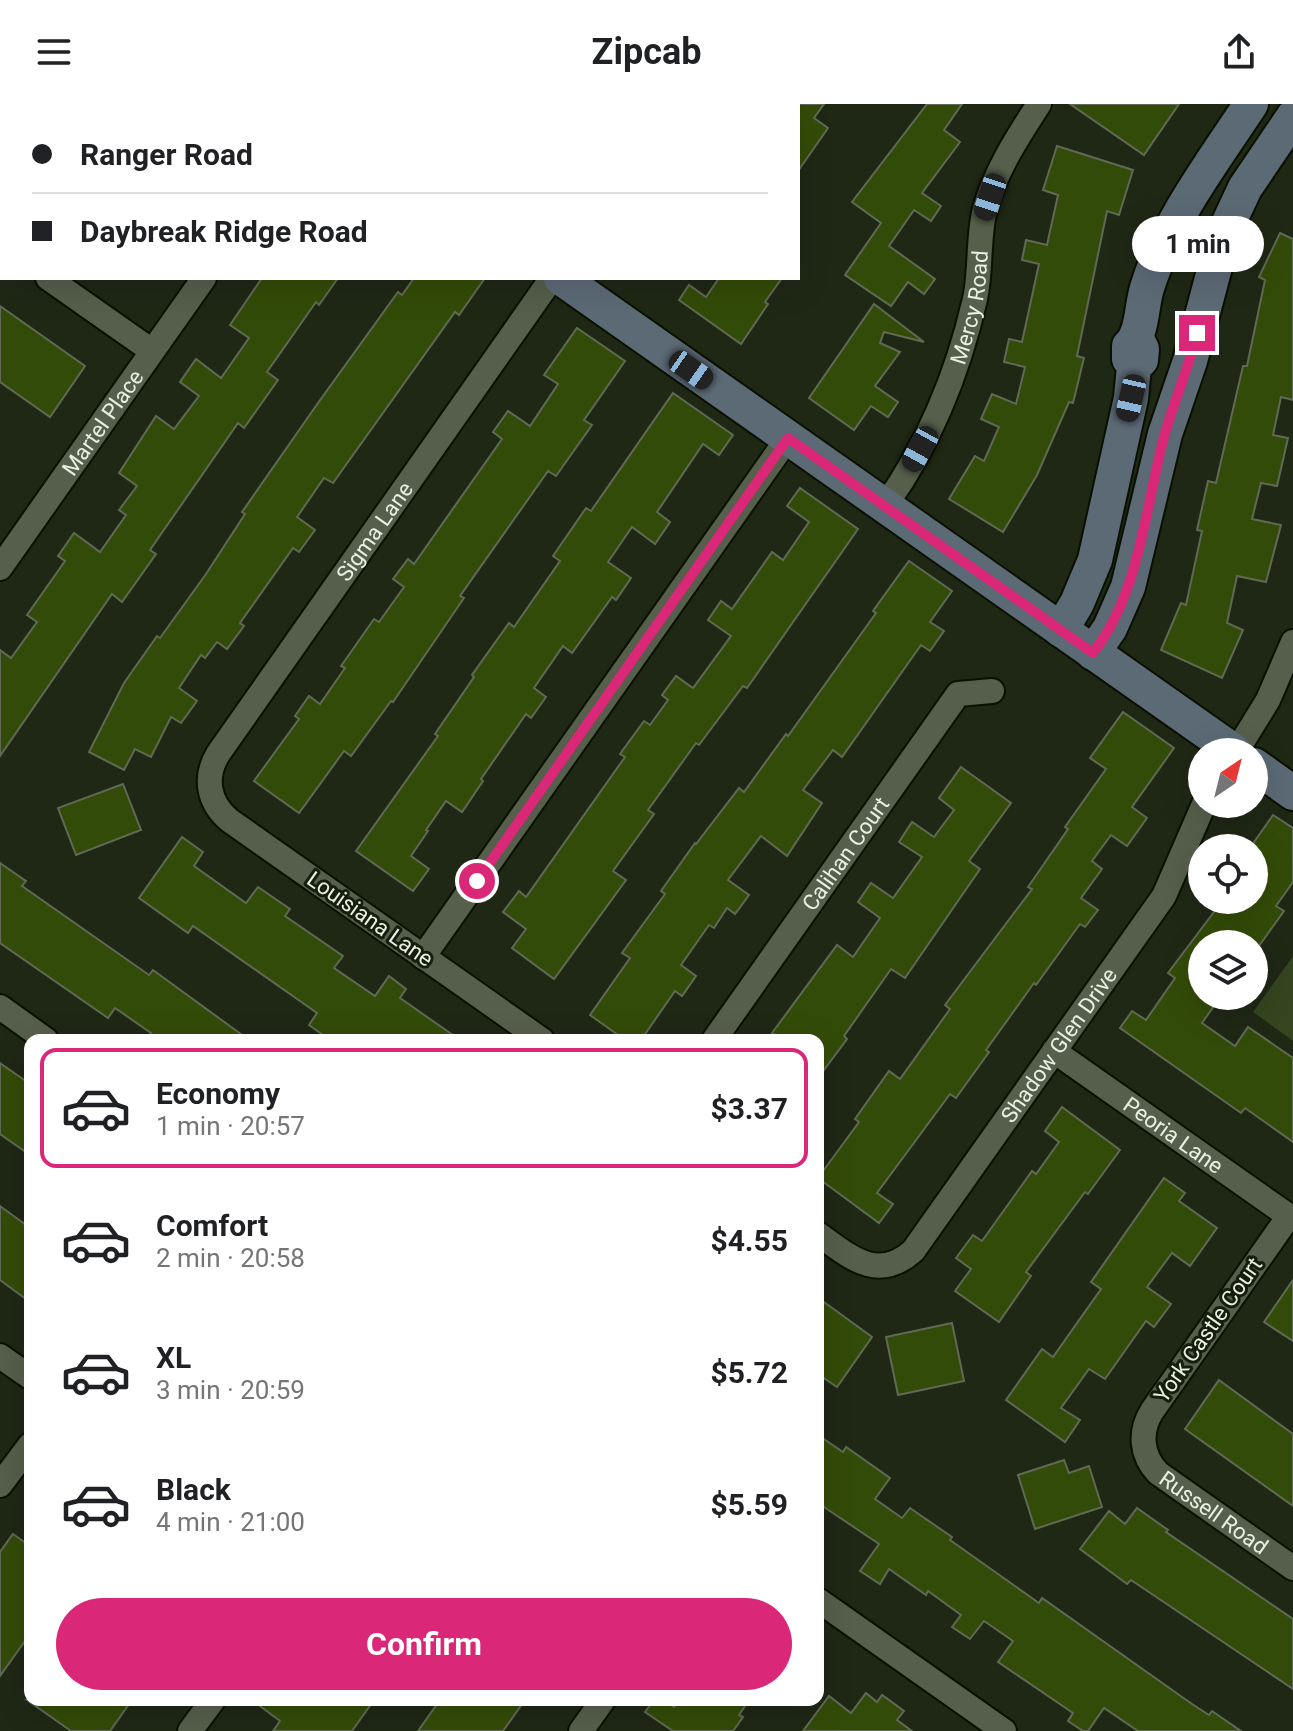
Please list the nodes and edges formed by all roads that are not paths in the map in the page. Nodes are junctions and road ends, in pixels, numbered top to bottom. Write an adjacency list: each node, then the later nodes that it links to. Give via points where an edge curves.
1 (1039, 104): 14 (street, Mercy Road, via 996,178 984,215 976,295 957,369 932,426)
2 (1251, 104): 4 (street, via 1183,207)
3 (1293, 117): 5 (street, via 1239,199)
4 (1164, 246): 5 (street); 10 (street, via 1147,289)
5 (1215, 262): 11 (street)
6 (51, 280): 12 (street)
7 (203, 280): 12 (street, Martel Place)
8 (551, 280): 23 (street, Sigma Lane, via 218,754 211,767)
9 (564, 280): 13 (street)
10 (1136, 347): 11 (street); 16 (street, via 1131,398 1095,560)
11 (1194, 347): 18 (street, via 1165,434 1128,587)
12 (152, 351): 15 (street, Martel Place)
13 (788, 438): 14 (street); 26 (street)
14 (885, 506): 16 (street)
15 (0, 568)
16 (1061, 630): 18 (street)
17 (1293, 642): 21 (street, via 1268,700)
18 (1093, 653): 20 (street)
19 (992, 691): 30 (street, Calihan Court, via 958,694)
20 (1215, 738)
21 (1244, 738)
22 (1268, 775): 24 (street)
23 (210, 790): 26 (street, Louisiana Lane, via 229,820)
24 (1293, 793)
25 (1198, 818): 31 (street, Shadow Glen Drive, via 1164,896)
26 (423, 957): 29 (street, Louisiana Lane)
27 (0, 1007): 28 (street)
28 (38, 1034)
29 (533, 1034)
30 (718, 1034)
31 (1054, 1051): 32 (street, Peoria Lane); 33 (street, Shadow Glen Drive, via 907,1256 872,1266)
32 (1291, 1218): 36 (street, York Castle Court, via 1152,1411 1145,1425)
33 (824, 1238)
34 (0, 1356): 35 (street)
35 (24, 1373)
36 (1145, 1449): 39 (street, Russell Road, via 1158,1473)
37 (24, 1453): 38 (street)
38 (0, 1485)
39 (1293, 1568)
40 (824, 1605): 43 (street)
41 (209, 1706): 44 (street)
42 (599, 1706): 45 (street)
43 (976, 1723): 46 (street)
44 (190, 1731)
45 (581, 1731)
46 (1004, 1731)

